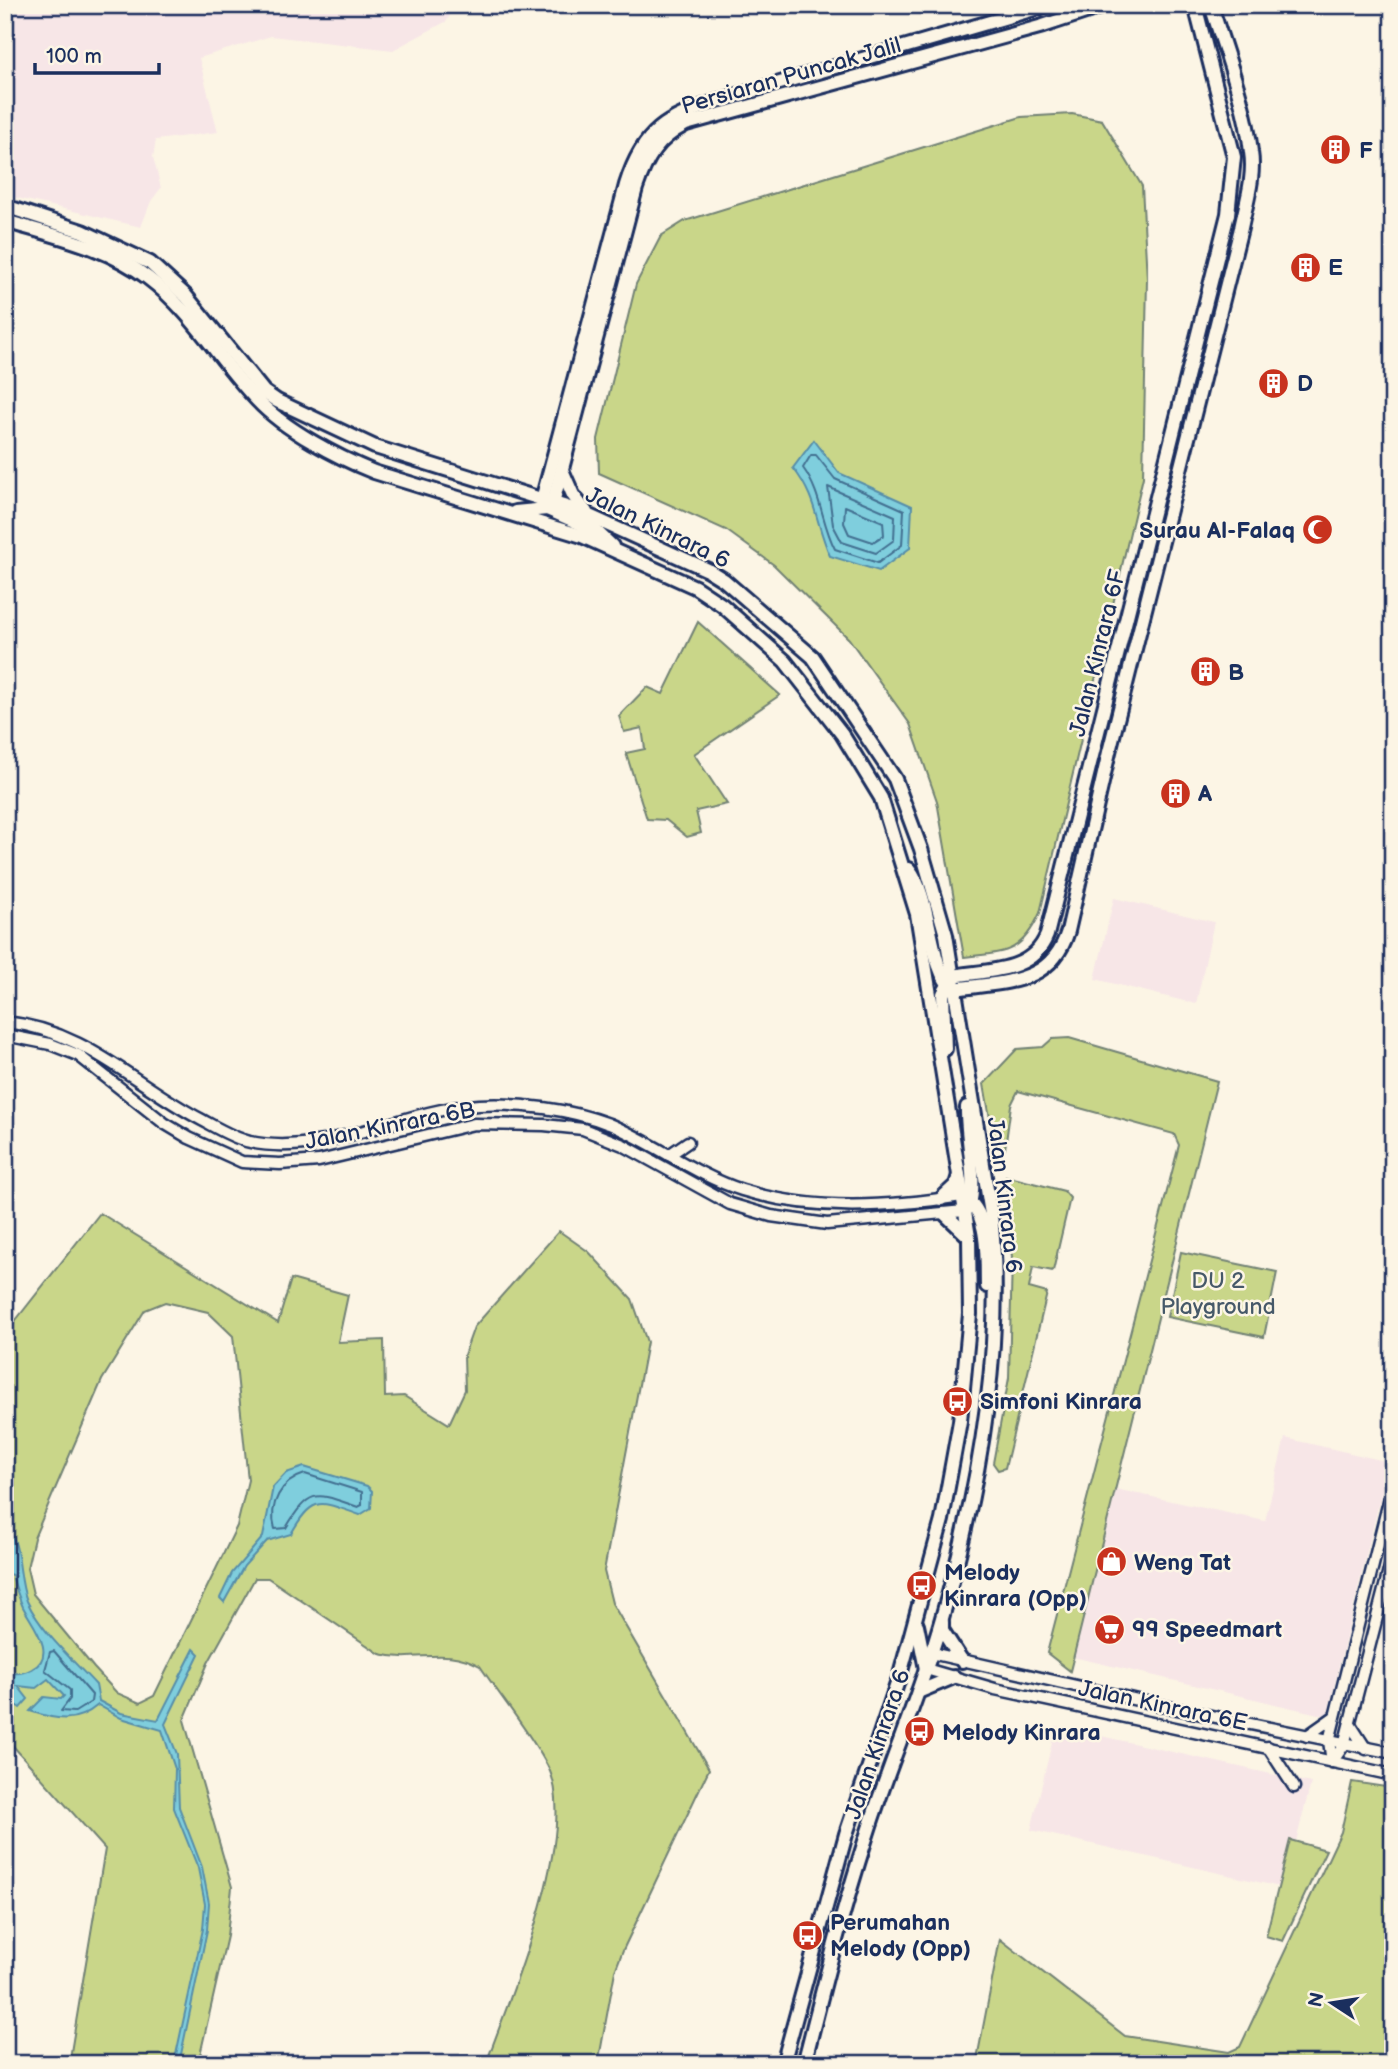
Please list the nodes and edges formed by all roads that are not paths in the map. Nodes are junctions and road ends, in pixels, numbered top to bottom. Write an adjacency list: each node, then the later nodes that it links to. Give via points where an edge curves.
1 (1048, 5): 5 (main road, Persiaran Puncak Jalil)
2 (1107, 5): 6 (main road, Persiaran Puncak Jalil)
3 (1195, 8): 9 (main road, Jalan Kinrara 6F, via 1234,157 1233,194)
4 (1213, 8): 10 (main road, Jalan Kinrara 6F, via 1252,154 1244,215)
5 (960, 31): 6 (main road); 12 (main road, Persiaran Puncak Jalil, via 706,105 680,114 646,139 625,185)
6 (979, 44): 11 (main road, Persiaran Puncak Jalil, via 686,124 657,144 644,163 636,188)
7 (5, 206): 13 (main road, via 82,231 150,263 186,296 264,392 277,401 375,447)
8 (5, 220): 15 (main road, via 86,246 145,276 178,303 258,401 333,453 374,472)
9 (1205, 302): 10 (main road); 18 (main road, Jalan Kinrara 6F)
10 (1222, 306): 19 (main road, Jalan Kinrara 6F)
11 (562, 470): 14 (main road, Persiaran Puncak Jalil); 16 (main road)
12 (548, 479): 13 (main road); 14 (main road, Persiaran Puncak Jalil)
13 (524, 494): 14 (main road)
14 (547, 504): 15 (main road); 16 (main road, Jalan Kinrara 6); 17 (main road, via 595,530)
15 (509, 512): 17 (main road, Jalan Kinrara 6)
16 (588, 515): 21 (main road, Jalan Kinrara 6, via 724,580 825,671 901,792)
17 (613, 548): 20 (main road, Jalan Kinrara 6, via 708,595 785,662 842,734 881,798)
18 (1116, 659): 19 (main road); 22 (main road, Jalan Kinrara 6F, via 1042,948 1029,961)
19 (1132, 662): 24 (main road, Jalan Kinrara 6F, via 1063,949 1053,962 1028,977)
20 (902, 862): 23 (main road, via 921,891 940,973); 29 (main road, Jalan Kinrara 6, via 917,914)
21 (948, 950): 22 (main road, via 958,963); 23 (main road, Jalan Kinrara 6)
22 (980, 971): 23 (main road, Jalan Kinrara 6F)
23 (951, 983): 24 (main road, Jalan Kinrara 6F); 25 (main road, Jalan Kinrara 6); 29 (main road, via 943,1002)
24 (982, 985): 25 (main road, via 961,1000)
25 (958, 1009): 28 (main road, Jalan Kinrara 6)
26 (5, 1022): 31 (street, Jalan Kinrara 6B, via 83,1043 192,1115 250,1142 315,1143 424,1113 479,1105 565,1112 608,1124)
27 (5, 1035): 34 (street, Jalan Kinrara 6B, via 78,1055 164,1123 242,1162 319,1161 474,1124 544,1125 583,1129 623,1145)
28 (968, 1079): 36 (main road, via 967,1146 973,1186); 39 (main road, Jalan Kinrara 6, via 996,1259)
29 (945, 1081): 33 (main road, Jalan Kinrara 6)
30 (688, 1142): 31 (street)
31 (669, 1155): 32 (street, Jalan Kinrara 6B)
32 (681, 1161): 34 (street); 35 (street, Jalan Kinrara 6B, via 774,1199 829,1207)
33 (960, 1174): 35 (main road); 36 (main road, Jalan Kinrara 6)
34 (685, 1180): 37 (street, Jalan Kinrara 6B, via 730,1204 827,1224)
35 (941, 1199): 36 (street, Jalan Kinrara 6B)
36 (966, 1203): 37 (street, Jalan Kinrara 6B); 38 (main road, Jalan Kinrara 6); 39 (main road, via 981,1220 985,1238)
37 (945, 1214): 38 (main road)
38 (969, 1237): 42 (main road, Jalan Kinrara 6, via 970,1314 960,1421 942,1520)
39 (992, 1326): 43 (main road, Jalan Kinrara 6, via 976,1475)
40 (1393, 1485): 49 (street)
41 (1393, 1555): 50 (street)
42 (916, 1614): 44 (main road); 46 (main road, Jalan Kinrara 6)
43 (942, 1618): 44 (main road, Jalan Kinrara 6); 45 (main road, via 942,1630)
44 (926, 1660): 45 (street, Jalan Kinrara 6E); 46 (main road); 47 (street, Jalan Kinrara 6E); 48 (main road, Jalan Kinrara 6)
45 (962, 1661): 51 (street, Jalan Kinrara 6E)
46 (900, 1675): 60 (main road, Jalan Kinrara 6, via 846,1834)
47 (954, 1677): 48 (main road); 54 (street, Jalan Kinrara 6E)
48 (918, 1692): 61 (main road, Jalan Kinrara 6, via 866,1838)
49 (1335, 1717): 51 (street); 52 (street)
50 (1350, 1724): 53 (street); 55 (street)
51 (1306, 1736): 52 (street, Jalan Kinrara 6E)
52 (1329, 1741): 53 (street, Jalan Kinrara 6E); 57 (street)
53 (1344, 1745): 55 (street, Jalan Kinrara 6E); 57 (street)
54 (1268, 1747): 57 (street, Jalan Kinrara 6E); 59 (street)
55 (1366, 1749): 56 (street, Jalan Kinrara 6E)
56 (1393, 1753)
57 (1332, 1762): 58 (street, Jalan Kinrara 6E)
58 (1393, 1775)
59 (1294, 1787)
60 (783, 2064)
61 (804, 2064)

